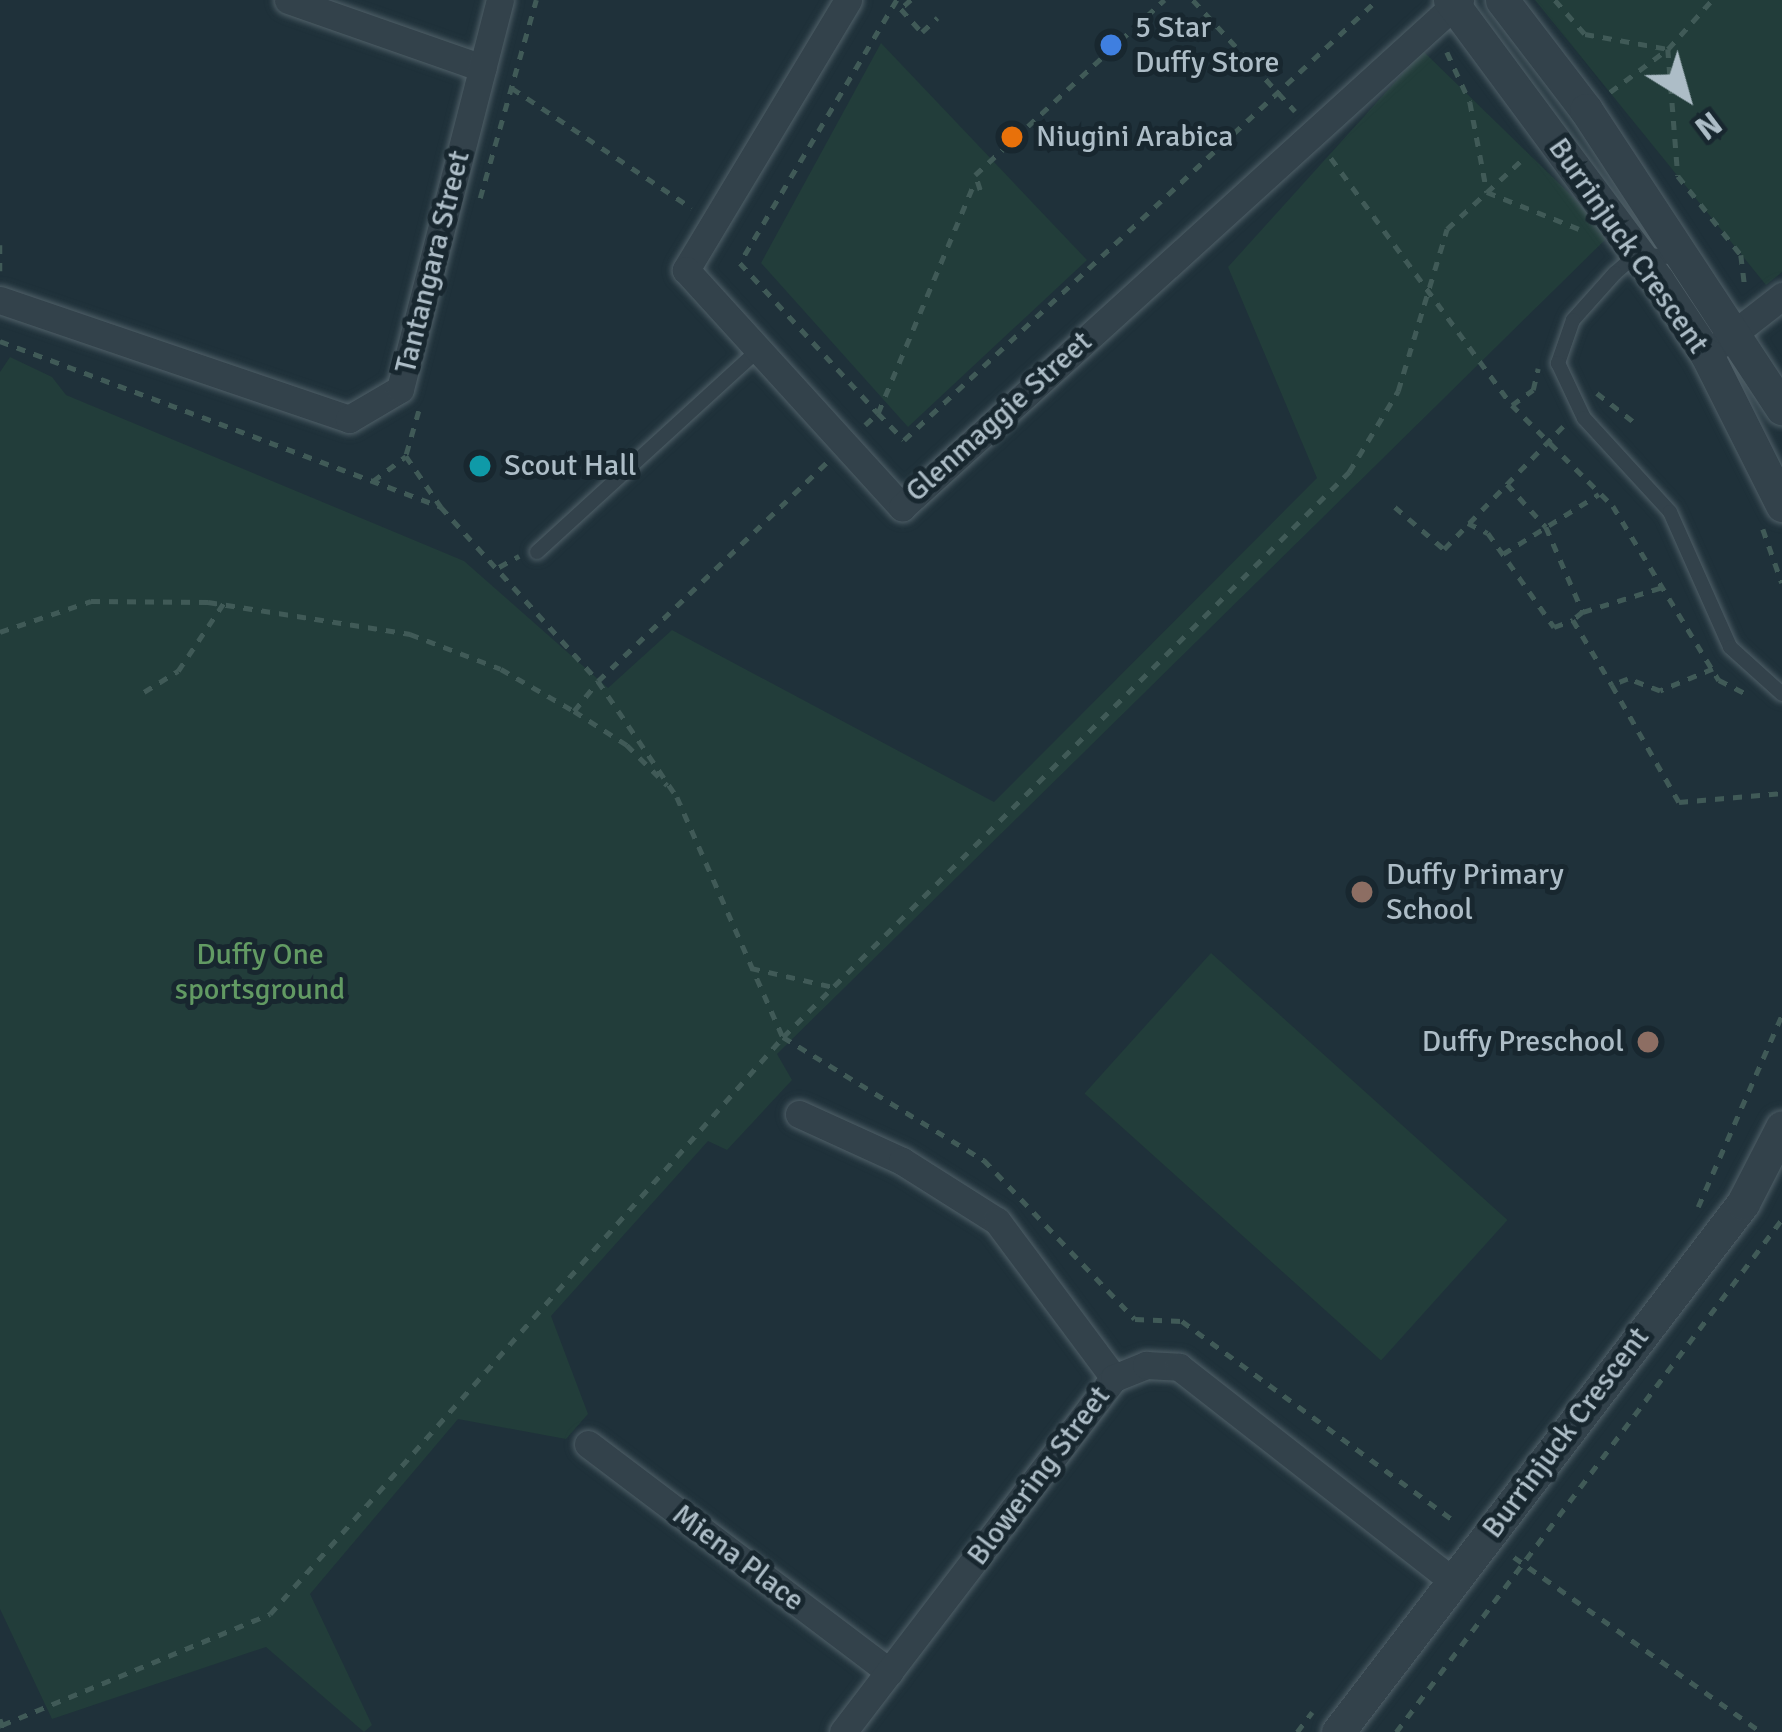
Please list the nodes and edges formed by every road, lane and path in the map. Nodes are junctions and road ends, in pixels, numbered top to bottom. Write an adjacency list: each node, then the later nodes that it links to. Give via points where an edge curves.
1 (288, 0): 15 (street)
2 (500, 0): 15 (street, Tantangara Street)
3 (536, 0): 16 (path)
4 (848, 0): 22 (street, Glenmaggie Street)
5 (897, 0): 24 (path)
6 (911, 0): 13 (path, via 901,9 922,32)
7 (1164, 0): 19 (path)
8 (1377, 0): 40 (path, via 904,440)
9 (1502, 0): 26 (street, Burrinjuck Crescent)
10 (1555, 0): 14 (path, via 1585,34)
11 (1712, 0): 14 (path)
12 (1455, 2): 25 (street, Burrinjuck Crescent); 42 (street, Glenmaggie Street, via 902,507)
13 (937, 18)
14 (1668, 50): 17 (path); 30 (path, via 1678,176 1741,255 1745,287)
15 (482, 68): 16 (path); 29 (street, Tantangara Street, via 400,388 349,419)
16 (512, 88): 21 (path); 22 (path)
17 (1606, 95)
18 (1534, 149): 28 (path, via 1447,229)
19 (974, 181): 20 (path); 40 (path)
20 (980, 190)
21 (479, 203)
22 (711, 221): 24 (path); 33 (street, Glenmaggie Street, via 686,270)
23 (0, 245): 27 (path)
24 (750, 246): 40 (path, via 740,262)
25 (1637, 254): 26 (lane); 35 (street, Burrinjuck Crescent); 39 (lane, via 1573,320 1558,363)
26 (1686, 258): 31 (street, Burrinjuck Crescent)
27 (0, 271)
28 (1426, 291): 36 (path); 70 (path, via 1398,391 1349,472)
29 (0, 300)
30 (1772, 304): 31 (street)
31 (1736, 332): 35 (street); 37 (street, Burrinjuck Crescent)
32 (0, 341): 45 (path)
33 (758, 350): 42 (street, Glenmaggie Street); 53 (lane)
34 (1543, 351): 36 (path, via 1533,389)
35 (1707, 355): 48 (street, Burrinjuck Crescent)
36 (1512, 405): 43 (path)
37 (1782, 408)
38 (419, 410): 44 (path)
39 (1578, 411): 41 (path, via 1600,390); 43 (path); 64 (lane, via 1670,512 1730,647)
40 (878, 413): 42 (path)
41 (1634, 422)
42 (845, 445): 61 (path)
43 (1544, 445): 46 (path); 47 (path)
44 (406, 456): 45 (path); 49 (path)
45 (372, 482): 49 (path)
46 (1505, 483): 51 (path); 52 (path)
47 (1599, 494): 52 (path); 55 (path)
48 (1782, 506)
49 (441, 507): 61 (path)
50 (1395, 507): 51 (path, via 1444,549)
51 (1468, 523): 54 (path)
52 (1546, 527): 54 (path); 57 (path)
53 (537, 552)
54 (1503, 554): 58 (path, via 1554,627)
55 (1663, 587): 57 (path); 60 (path)
56 (224, 604): 59 (path, via 128,596); 63 (path, via 178,671); 66 (path, via 410,634 501,669)
57 (1583, 612): 58 (path)
58 (1573, 620): 62 (path)
59 (0, 632)
60 (1713, 669): 62 (path, via 1660,691 1628,679); 65 (path)
61 (598, 681): 66 (path); 68 (path)
62 (1612, 685): 67 (path, via 1678,802)
63 (144, 692)
64 (1782, 694)
65 (1761, 701)
66 (574, 711): 68 (path, via 627,746)
67 (1782, 793)
68 (677, 796): 69 (path)
69 (751, 968): 70 (path); 72 (path)
70 (833, 987): 72 (path)
71 (1782, 1015): 75 (path)
72 (783, 1037): 79 (path, via 984,1160 1135,1318 1182,1321 1458,1524); 83 (path, via 270,1614)
73 (799, 1114): 77 (street, via 902,1161 997,1221)
74 (1782, 1127): 81 (street, Burrinjuck Crescent, via 1742,1203)
75 (1695, 1214)
76 (1782, 1219): 80 (path)
77 (1114, 1378): 81 (street, Blowering Street, via 1146,1365 1179,1367); 82 (street, Blowering Street)
78 (588, 1444): 82 (street, Miena Place)
79 (1473, 1505)
80 (1526, 1564): 86 (path); 87 (path)
81 (1453, 1581): 85 (street, Burrinjuck Crescent)
82 (889, 1672): 84 (street, Blowering Street)
83 (2, 1725)
84 (843, 1732)
85 (1338, 1732)
86 (1396, 1732)
87 (1761, 1732)

